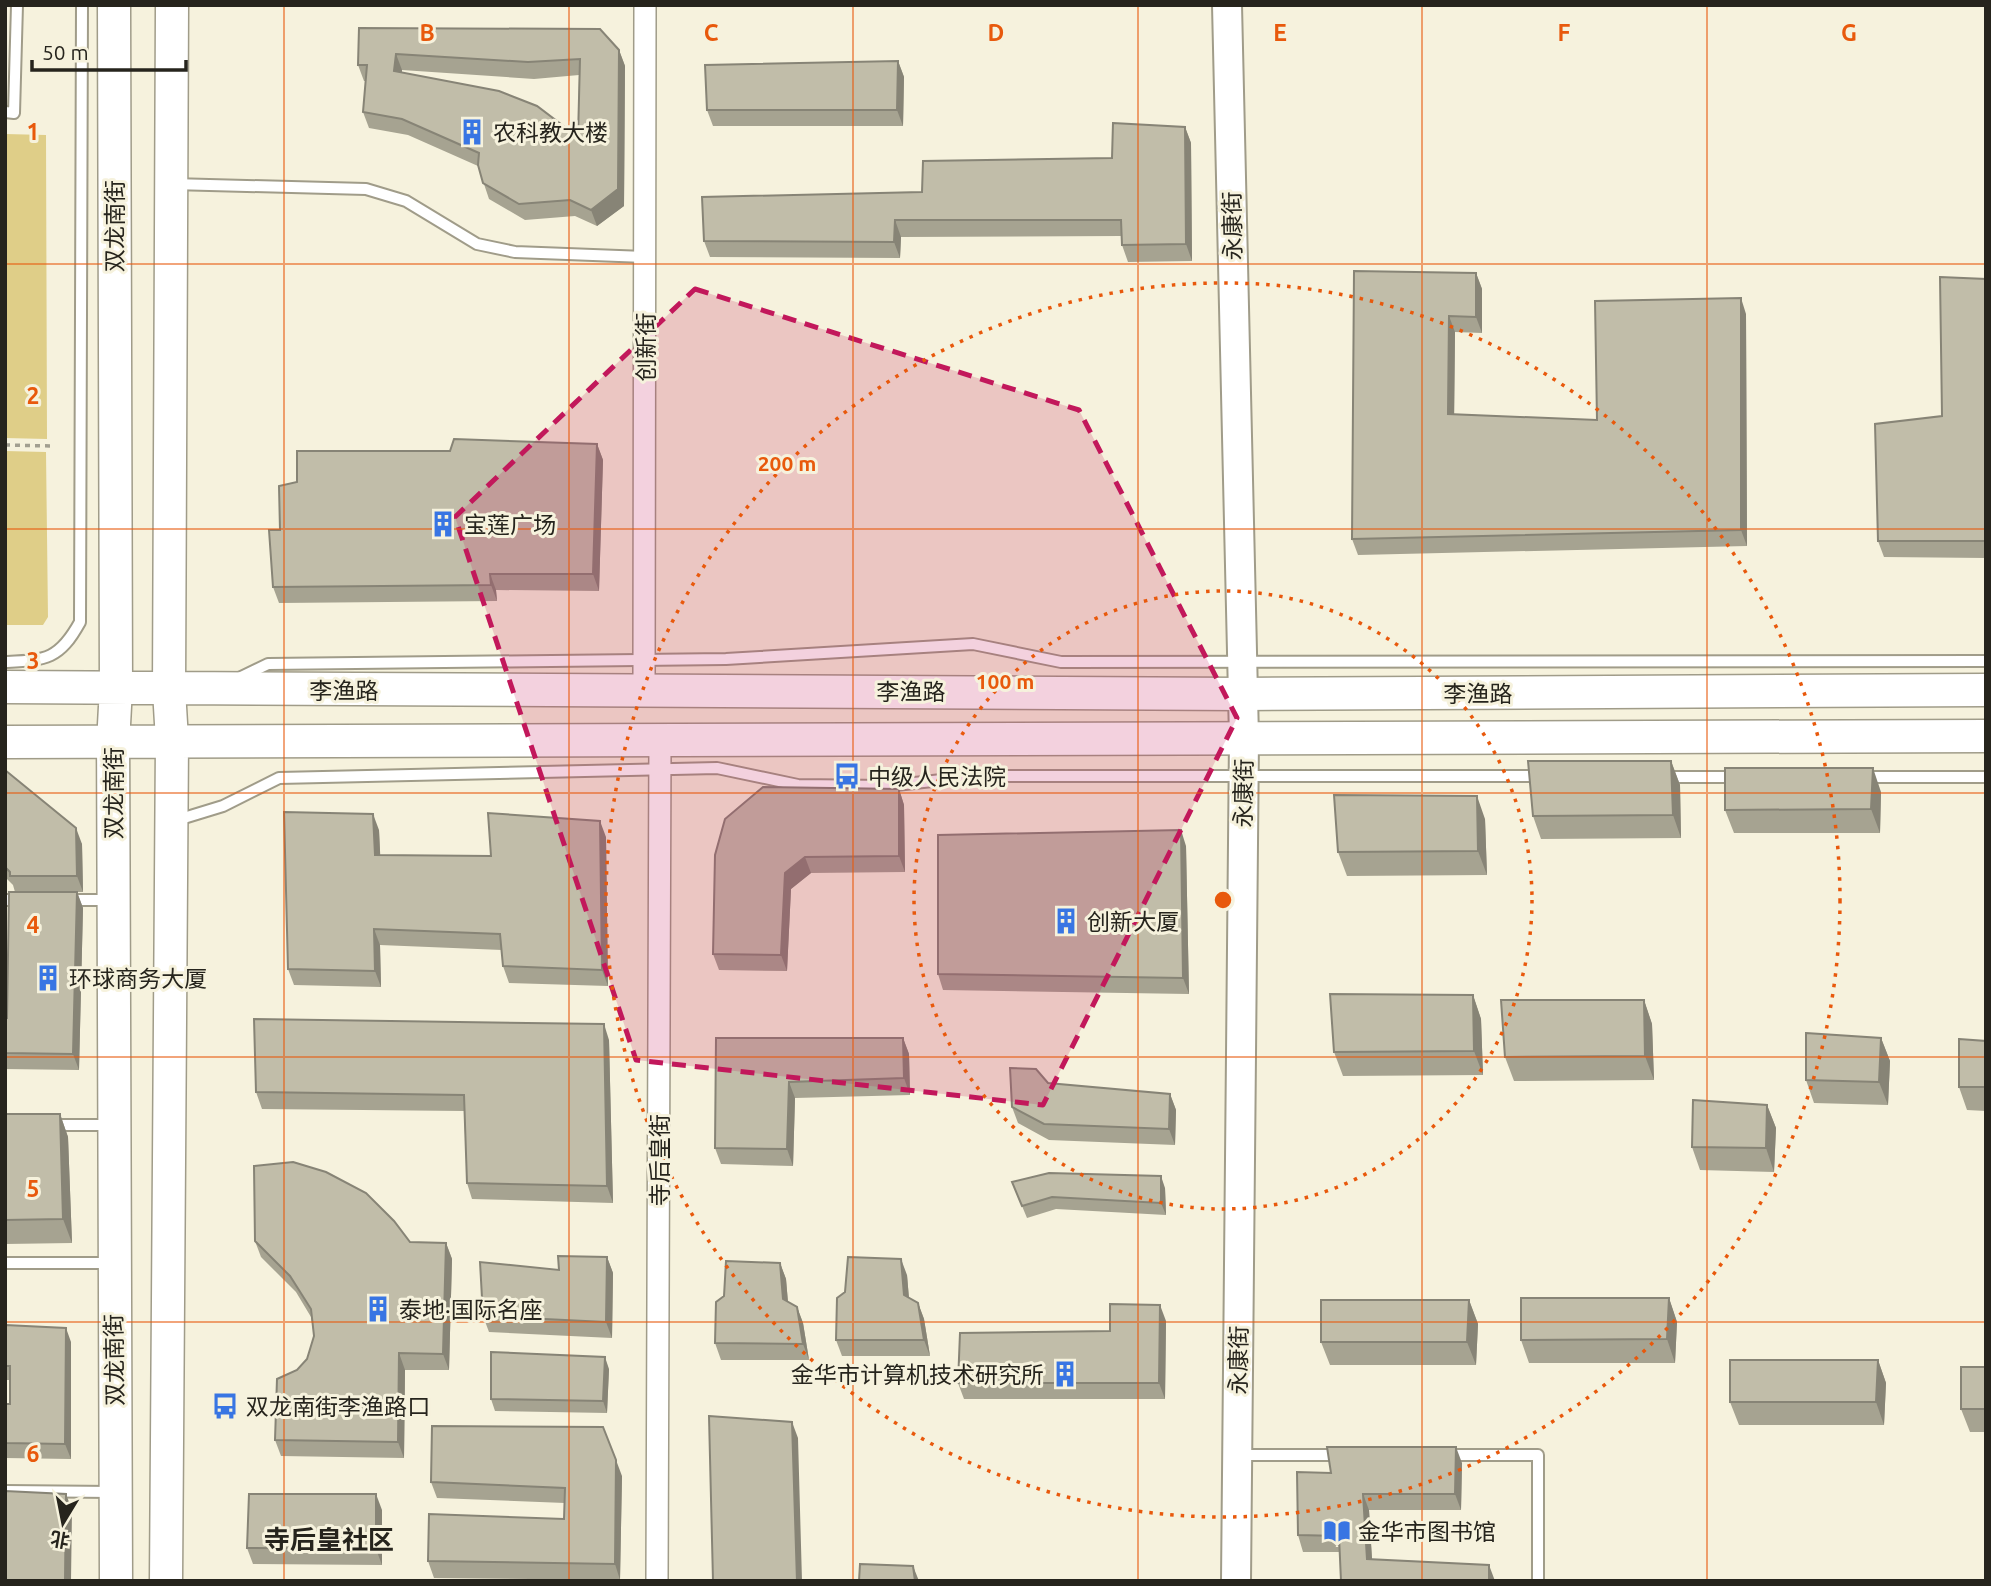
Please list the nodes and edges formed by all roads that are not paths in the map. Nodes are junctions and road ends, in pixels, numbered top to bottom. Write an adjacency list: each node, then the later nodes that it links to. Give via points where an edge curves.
1 (17, 5): 7 (lane, via 14,113)
2 (82, 5): 11 (lane, via 80,622 67,646 47,659)
3 (114, 5): 15 (main road, 双龙南街)
4 (172, 5): 8 (main road)
5 (645, 5): 9 (street, 创新街)
6 (1227, 5): 12 (street, 永康街)
7 (5, 112)
8 (171, 184): 9 (lane, via 366,189 406,201 477,244 515,253); 16 (main road)
9 (645, 257): 13 (street, 创新街)
10 (1986, 661): 12 (lane)
11 (5, 662)
12 (1242, 662): 13 (lane, via 1060,662 973,644 726,659); 18 (street, 永康街)
13 (644, 674): 16 (main road, 李渔路); 18 (main road, 李渔路)
14 (5, 687): 15 (main road, 李渔路)
15 (116, 688): 16 (main road, 李渔路); 23 (main road, 双龙南街)
16 (169, 690): 21 (main road)
17 (1986, 690): 18 (main road, 李渔路)
18 (1242, 694): 20 (street, 永康街)
19 (1986, 736): 20 (main road, 李渔路)
20 (1244, 738): 24 (main road, 李渔路); 25 (street, 永康街)
21 (172, 740): 23 (main road, 李渔路); 24 (main road, 李渔路); 31 (main road)
22 (5, 743): 23 (main road, 李渔路)
23 (113, 743): 35 (main road, 双龙南街)
24 (660, 754): 25 (lane, via 798,785 823,786 887,786 978,776); 31 (lane, via 279,778 223,806); 47 (street, 寺后皇街)
25 (1243, 776): 26 (lane); 40 (street, 永康街)
26 (1560, 776)
27 (1656, 776): 28 (lane)
28 (1752, 777)
29 (1848, 777): 30 (lane)
30 (1986, 778)
31 (171, 822): 46 (main road)
32 (5, 900): 33 (lane)
33 (33, 900)
34 (60, 900): 35 (lane)
35 (114, 900): 36 (main road, 双龙南街)
36 (117, 1125): 37 (lane); 38 (main road, 双龙南街)
37 (33, 1126)
38 (113, 1262): 39 (lane); 44 (main road, 双龙南街)
39 (5, 1263)
40 (1237, 1455): 41 (lane); 48 (street, 永康街)
41 (1360, 1455)
42 (1429, 1455): 49 (lane, via 1538,1455)
43 (5, 1491): 44 (lane)
44 (115, 1493): 45 (main road, 双龙南街)
45 (116, 1581)
46 (166, 1581)
47 (657, 1581)
48 (1236, 1581)
49 (1538, 1581)

